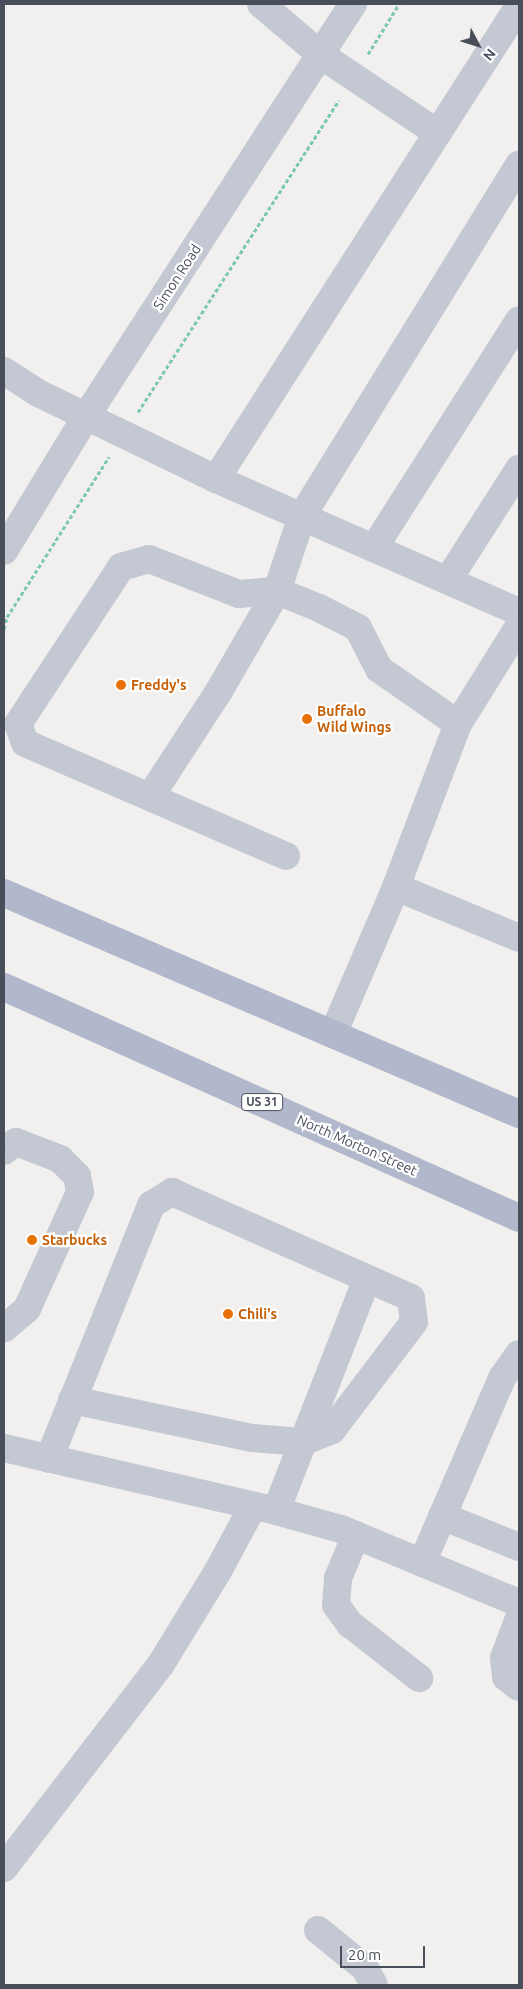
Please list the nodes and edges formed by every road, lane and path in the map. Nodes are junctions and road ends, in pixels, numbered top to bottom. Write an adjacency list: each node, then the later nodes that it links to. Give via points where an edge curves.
1 (261, 4): 6 (street)
2 (353, 4): 6 (street, Simon Road)
3 (399, 4): 5 (path)
4 (519, 6): 7 (street)
5 (387, 23)
6 (321, 55): 7 (street); 13 (street, Simon Road)
7 (436, 132): 15 (street)
8 (313, 142): 11 (path)
9 (519, 165): 17 (street)
10 (519, 320): 18 (street)
11 (178, 351)
12 (4, 371): 13 (street, via 38,393)
13 (87, 415): 15 (street); 19 (street, Simon Road)
14 (519, 470): 20 (street)
15 (216, 479): 17 (street)
16 (75, 510): 24 (path, via 8,617)
17 (302, 516): 18 (street); 21 (street)
18 (374, 548): 20 (street)
19 (4, 551)
20 (448, 580): 22 (street)
21 (277, 591): 25 (street, via 358,628 379,669); 26 (street, via 219,691); 26 (street, via 239,594 149,559 121,567 18,724 25,743)
22 (519, 612)
23 (519, 626): 25 (street)
24 (4, 629)
25 (458, 724): 28 (street)
26 (150, 798): 27 (street)
27 (286, 856)
28 (396, 888): 30 (street); 32 (street)
29 (4, 893): 32 (main road)
30 (519, 938)
31 (4, 987): 35 (main road, North Morton Street / US 31)
32 (333, 1034): 33 (main road)
33 (519, 1114)
34 (4, 1151): 37 (street, via 16,1142 60,1159 77,1176 80,1192 28,1309)
35 (519, 1218)
36 (367, 1279): 39 (street, via 172,1192 151,1205); 40 (street); 40 (street, via 411,1298 414,1322 332,1430)
37 (4, 1328)
38 (519, 1354): 44 (street, via 502,1378)
39 (72, 1400): 40 (street, via 252,1438); 42 (street)
40 (303, 1442): 43 (street)
41 (4, 1448): 42 (street)
42 (49, 1459): 43 (street)
43 (265, 1508): 45 (street); 52 (street, via 218,1571 162,1664)
44 (442, 1516): 46 (street); 47 (street)
45 (356, 1535): 47 (street); 50 (street, via 338,1578 336,1605 350,1624)
46 (519, 1547)
47 (422, 1563): 48 (street)
48 (519, 1603)
49 (519, 1618): 51 (street, via 504,1658 506,1677)
50 (419, 1678)
51 (519, 1687)
52 (4, 1868)
53 (318, 1930): 54 (street, via 365,1968)
54 (374, 1985)

